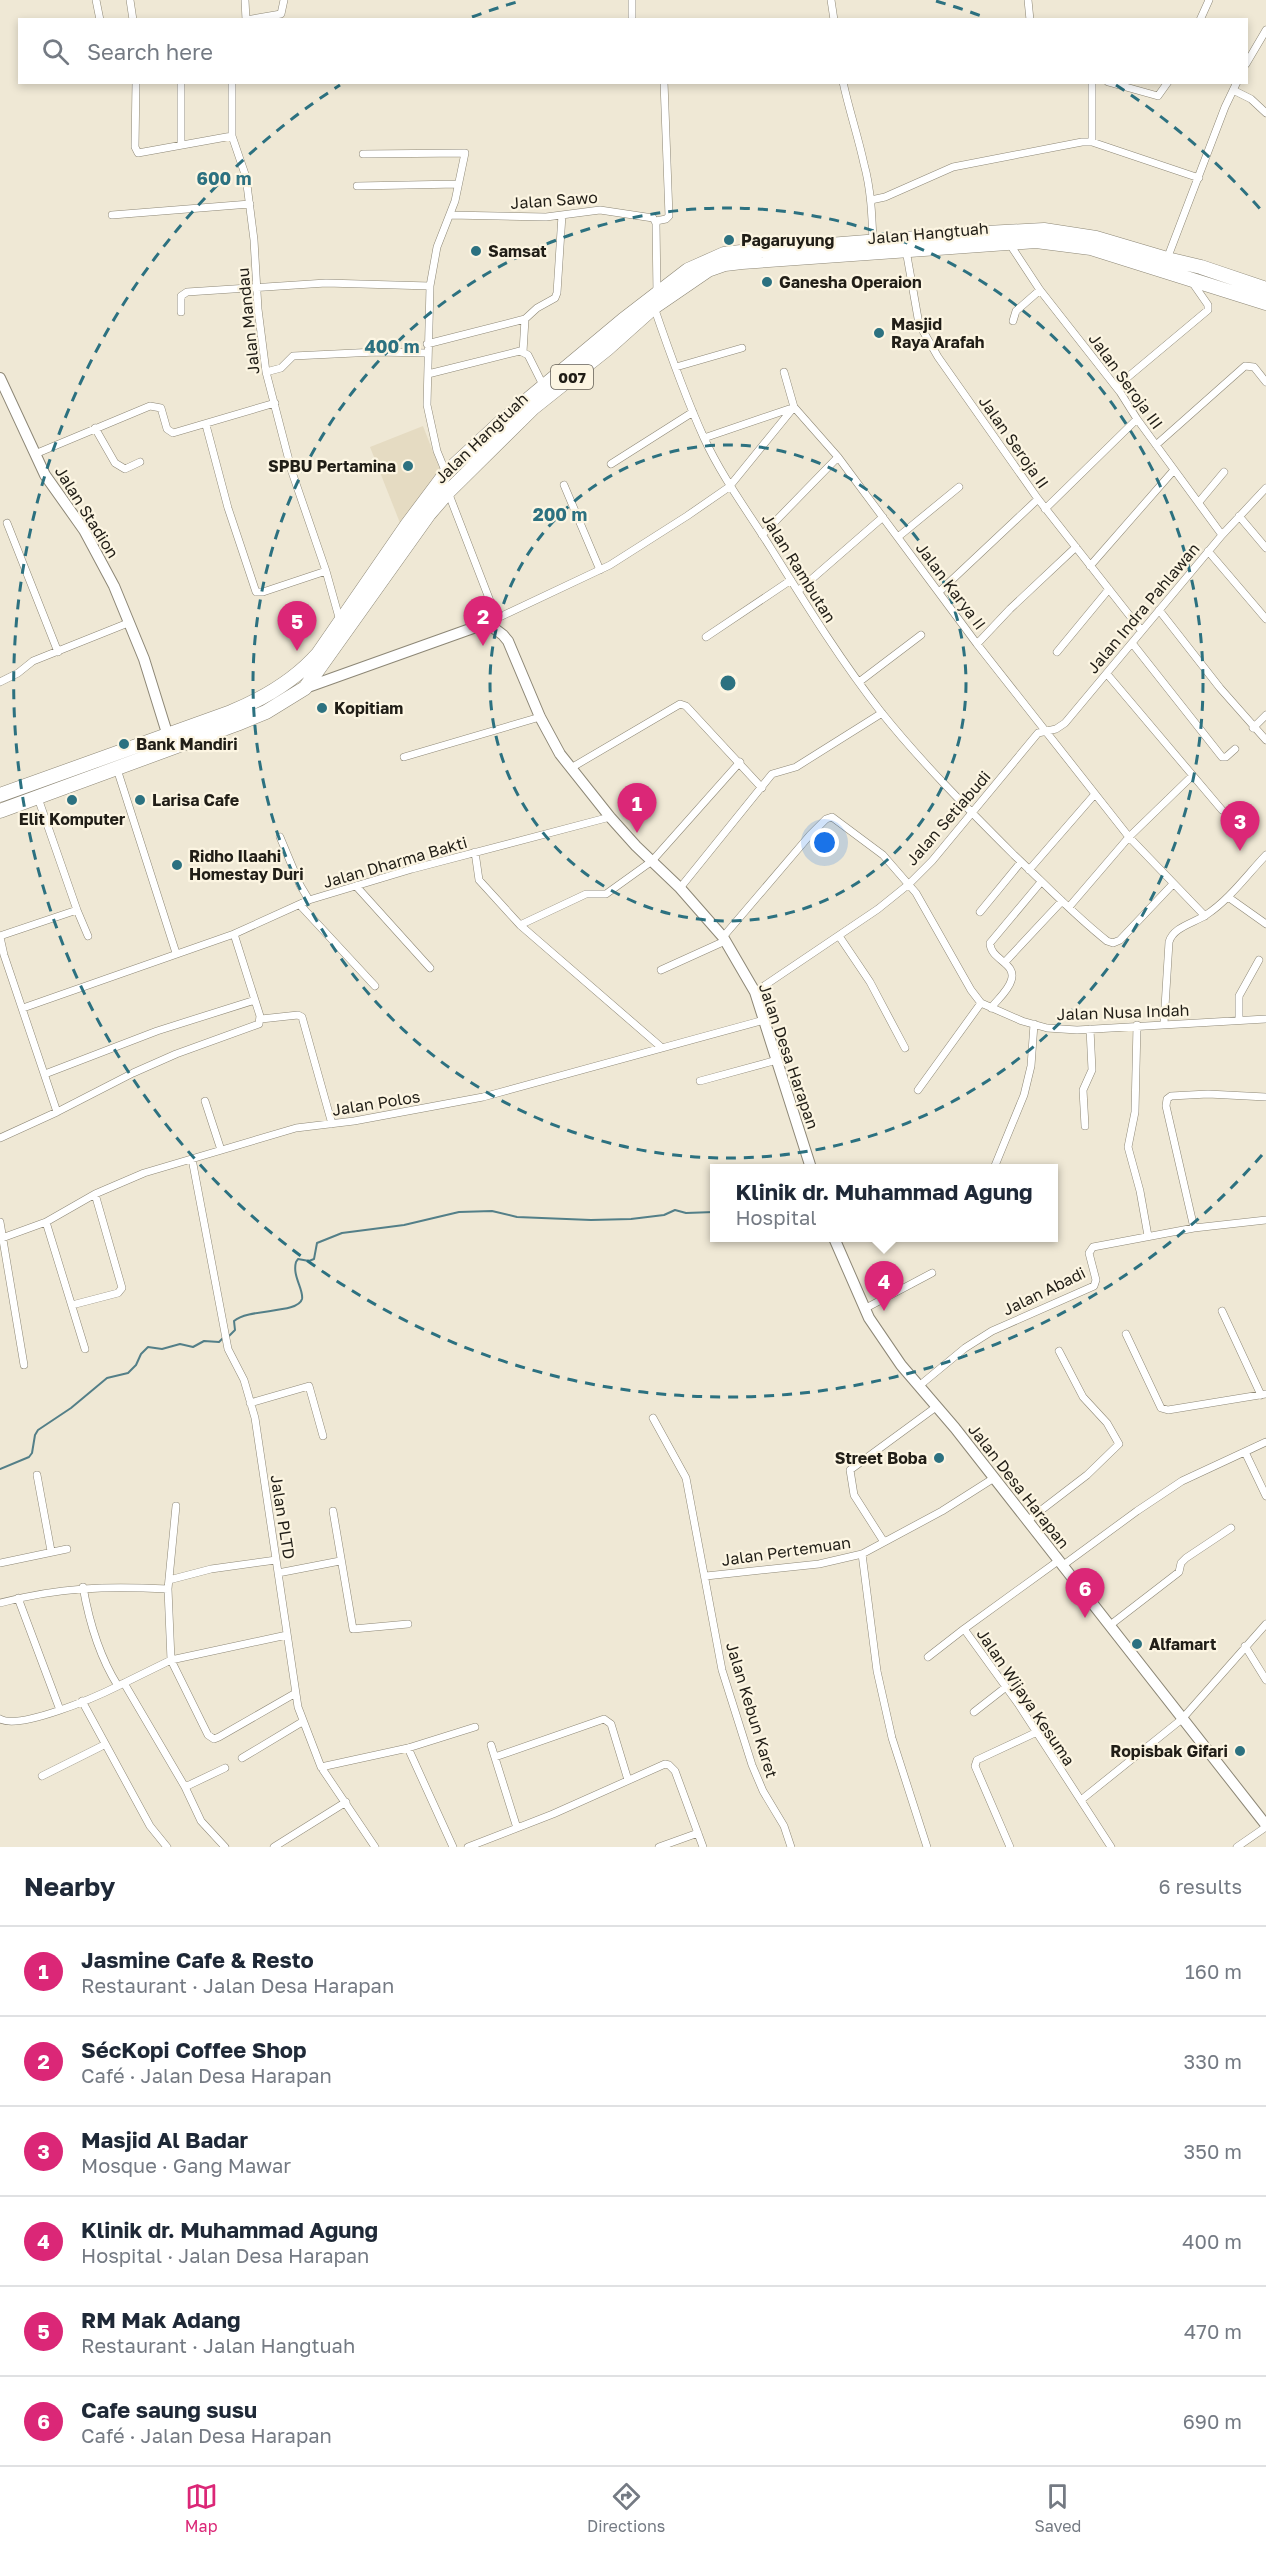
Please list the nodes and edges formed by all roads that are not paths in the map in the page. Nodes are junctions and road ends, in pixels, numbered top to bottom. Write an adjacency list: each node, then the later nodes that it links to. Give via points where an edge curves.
1 (96, 0): 10 (street)
2 (130, 0): 11 (street)
3 (245, 0): 12 (street)
4 (284, 0): 13 (street, via 281,14)
5 (632, 0): 9 (street)
6 (831, 0): 14 (street)
7 (1028, 0): 15 (street)
8 (1209, 0): 16 (street)
9 (632, 17)
10 (100, 18)
11 (132, 18)
12 (246, 18)
13 (258, 18)
14 (834, 18)
15 (1030, 18)
16 (1201, 18)
17 (1266, 30): 18 (street)
18 (1248, 61)
19 (136, 84): 32 (street, via 136,150 144,153)
20 (181, 84): 32 (street)
21 (232, 84): 30 (street, Jalan Mandau)
22 (664, 84): 42 (street, via 669,216)
23 (843, 84): 37 (street)
24 (1092, 84): 31 (street)
25 (1115, 84): 26 (street, via 1156,96 1161,95)
26 (1167, 84)
27 (1236, 84): 28 (street)
28 (1233, 90): 29 (street); 34 (street)
29 (1266, 113)
30 (232, 136): 32 (street); 38 (street, Jalan Mandau, via 246,177)
31 (1092, 142): 34 (street); 37 (street, via 953,167)
32 (181, 145)
33 (363, 154): 35 (street, via 465,153)
34 (1199, 178): 47 (street)
35 (458, 184): 36 (street); 40 (street)
36 (357, 186)
37 (871, 200): 44 (street)
38 (250, 204): 39 (street); 49 (street, Jalan Mandau)
39 (112, 215)
40 (450, 215): 41 (street, Jalan Sawo); 50 (street, via 437,247)
41 (562, 215): 42 (street, Jalan Sawo, via 600,210 642,215); 56 (street, via 555,298)
42 (656, 221): 53 (street)
43 (968, 240): 44 (highway, Jalan Hangtuah / 007); 45 (highway, Jalan Hangtuah / 007); 46 (highway, Jalan Hangtuah / 007); 47 (highway, Jalan Hangtuah / 007, via 1044,230 1096,237)
44 (873, 242): 53 (highway, Jalan Hangtuah / 007, via 724,254 688,270)
45 (1009, 243): 47 (highway, Jalan Hangtuah / 007, via 1036,241 1091,248); 52 (street, Jalan Seroja III)
46 (906, 250): 53 (highway, Jalan Hangtuah / 007, via 725,264); 91 (street, Jalan Seroja II, via 919,324)
47 (1165, 265): 48 (highway, Jalan Hangtuah / 007); 51 (highway, Jalan Hangtuah / 007, via 1201,267)
48 (1188, 277): 54 (highway, Jalan Hangtuah / 007); 70 (street, via 1208,310)
49 (257, 286): 50 (street); 55 (street, via 184,293); 64 (street, Jalan Mandau)
50 (430, 286): 58 (street)
51 (1266, 289)
52 (1040, 290): 57 (street, via 1016,311); 70 (street, Jalan Seroja III)
53 (656, 300): 59 (highway, Jalan Hangtuah / 007); 63 (street, Jalan Rambutan)
54 (1266, 303)
55 (181, 312)
56 (525, 319): 58 (street); 61 (street)
57 (1013, 321)
58 (427, 344): 62 (street)
59 (604, 344): 69 (highway, Jalan Hangtuah / 007); 90 (highway, Jalan Hangtuah / 007)
60 (742, 348): 63 (street)
61 (523, 352): 66 (street); 69 (street)
62 (427, 353): 64 (street, via 293,356 281,368); 66 (street)
63 (676, 367): 73 (street, Jalan Rambutan)
64 (266, 372): 71 (street, Jalan Mandau)
65 (784, 372): 72 (street)
66 (428, 374): 85 (street, via 431,428)
67 (0, 378): 79 (street, Jalan Stadion)
68 (1266, 382): 78 (street, via 1254,367 1245,366)
69 (544, 387): 85 (highway, Jalan Hangtuah / 007)
70 (1116, 387): 74 (street, Jalan Seroja III)
71 (275, 403): 75 (street); 105 (street, Jalan Mandau, via 292,472)
72 (794, 407): 77 (street); 80 (street, Jalan Karya II); 87 (street)
73 (693, 412): 77 (street, Jalan Rambutan); 82 (street)
74 (1137, 419): 78 (street, Jalan Seroja III); 93 (street)
75 (206, 425): 76 (street, via 170,433 161,408 153,406); 105 (street, via 256,592)
76 (95, 428): 79 (street); 81 (street, via 118,466 125,469)
77 (704, 438): 87 (street, Jalan Rambutan)
78 (1156, 445): 83 (street, Jalan Seroja III)
79 (35, 454): 114 (street, Jalan Stadion, via 100,557)
80 (838, 457): 95 (street, Jalan Karya II); 97 (street)
81 (140, 462)
82 (610, 464)
83 (1174, 471): 92 (street, Jalan Seroja III); 103 (street)
84 (1224, 472): 92 (street)
85 (446, 473): 112 (highway, Jalan Hangtuah / 007)
86 (564, 485): 104 (street)
87 (729, 487): 97 (street, Jalan Rambutan); 104 (street)
88 (958, 487): 99 (street)
89 (1266, 488): 94 (street, Jalan Indra Pahlawan)
90 (448, 492): 113 (street); 125 (highway, Jalan Hangtuah / 007)
91 (1038, 499): 93 (street, Jalan Seroja II); 109 (street)
92 (1198, 502): 98 (street, Jalan Seroja III)
93 (1045, 508): 100 (street, Jalan Seroja II)
94 (1239, 516): 98 (street, Jalan Indra Pahlawan); 101 (street)
95 (882, 517): 99 (street, Jalan Karya II); 108 (street)
96 (7, 523): 120 (street)
97 (762, 535): 106 (street, Jalan Rambutan)
98 (1222, 535): 102 (street, Jalan Indra Pahlawan)
99 (898, 537): 109 (street, Jalan Karya II)
100 (1076, 547): 103 (street, Jalan Seroja II); 119 (street)
101 (1266, 548)
102 (1208, 551): 110 (street, Jalan Indra Pahlawan); 111 (street)
103 (1090, 566): 107 (street, Jalan Seroja II)
104 (600, 570): 113 (street)
105 (326, 571): 112 (street, Jalan Mandau)
106 (791, 580): 108 (street, Jalan Rambutan); 117 (street)
107 (1109, 589): 115 (street, Jalan Seroja II); 121 (street)
108 (798, 591): 124 (street, Jalan Rambutan)
109 (939, 591): 119 (street, Jalan Karya II)
110 (1159, 610): 115 (street, Jalan Indra Pahlawan); 129 (street)
111 (1266, 619)
112 (340, 621): 131 (highway, Jalan Hangtuah / 007, via 301,672 262,699)
113 (491, 621): 125 (street); 128 (street, Jalan Desa Harapan, via 508,641)
114 (128, 623): 120 (street); 131 (street, Jalan Stadion, via 144,659)
115 (1141, 630): 118 (street, Jalan Indra Pahlawan)
116 (921, 635): 124 (street)
117 (706, 637)
118 (1132, 643): 122 (street, Jalan Indra Pahlawan); 134 (street, via 1220,756 1226,757)
119 (977, 644): 130 (street, Jalan Karya II)
120 (58, 652): 123 (street, via 33,661)
121 (1057, 652)
122 (1107, 674): 130 (street, Jalan Indra Pahlawan, via 1060,728); 139 (street)
123 (0, 682)
124 (859, 682): 126 (street, Jalan Rambutan)
125 (304, 688): 138 (highway, Jalan Hangtuah / 007, via 266,712)
126 (882, 713): 140 (street, via 796,768 775,772); 146 (street, Jalan Rambutan)
127 (1266, 715): 129 (street)
128 (540, 717): 135 (street); 137 (street, Jalan Desa Harapan)
129 (1253, 728): 133 (street)
130 (1046, 730): 132 (street, Jalan Indra Pahlawan); 141 (street, Jalan Karya II)
131 (167, 733): 142 (highway, Jalan Hangtuah / 007)
132 (1036, 735): 146 (street, Jalan Setiabudi)
133 (1266, 740)
134 (1235, 749)
135 (404, 757)
136 (740, 762): 137 (street, via 680,704); 140 (street); 152 (street)
137 (571, 768): 147 (street, Jalan Desa Harapan)
138 (117, 769): 143 (highway, Jalan Hangtuah / 007); 175 (street)
139 (1192, 776): 144 (street); 149 (street)
140 (762, 788): 159 (street)
141 (1095, 794): 149 (street, Jalan Karya II); 154 (street)
142 (0, 795)
143 (38, 798): 145 (highway, Jalan Hangtuah / 007); 165 (street)
144 (1222, 810)
145 (0, 811)
146 (971, 814): 153 (street, Jalan Rambutan); 156 (street, Jalan Setiabudi)
147 (610, 817): 150 (street, Jalan Dharma Bakti); 152 (street, Jalan Desa Harapan)
148 (280, 837): 161 (street)
149 (1130, 837): 157 (street, Jalan Karya II); 164 (street)
150 (475, 852): 158 (street, Jalan Dharma Bakti); 169 (street, via 479,880)
151 (1266, 855): 160 (street)
152 (652, 861): 159 (street, Jalan Desa Harapan); 169 (street, via 610,892 586,894)
153 (1021, 862): 154 (street, Jalan Rambutan); 166 (street)
154 (1029, 870): 155 (street, Jalan Rambutan)
155 (1041, 882): 162 (street, Jalan Rambutan); 177 (street, via 990,943 992,953)
156 (909, 884): 173 (street, Jalan Setiabudi); 174 (street, via 883,855 836,818 829,817); 183 (street)
157 (1173, 884): 164 (street, Jalan Rambutan, via 1113,943 1107,942); 167 (street, Jalan Karya II)
158 (356, 886): 161 (street, Jalan Dharma Bakti); 178 (street)
159 (680, 888): 174 (street, Jalan Desa Harapan)
160 (1228, 897): 167 (street); 168 (street)
161 (309, 900): 163 (street, Jalan Dharma Bakti)
162 (1062, 901): 164 (street, Jalan Rambutan); 177 (street)
163 (300, 905): 170 (street, Jalan Dharma Bakti); 180 (street)
164 (1069, 907)
165 (77, 910): 171 (street); 172 (street)
166 (980, 912)
167 (1205, 916): 190 (street, via 1170,938)
168 (1266, 924)
169 (520, 925): 194 (street)
170 (234, 934): 175 (street, Jalan Dharma Bakti); 182 (street)
171 (0, 936): 184 (street)
172 (88, 936)
173 (839, 936): 181 (street, Jalan Setiabudi); 195 (street, via 870,982)
174 (724, 939): 179 (street); 181 (street, Jalan Desa Harapan)
175 (176, 953): 184 (street, Jalan Dharma Bakti)
176 (1259, 960): 189 (street, via 1239,996)
177 (1005, 962): 185 (street, via 1011,984)
178 (430, 968)
179 (661, 969)
180 (375, 986)
181 (755, 992): 188 (street, Jalan Desa Harapan)
182 (255, 1000): 187 (street); 197 (street, via 158,1030)
183 (981, 1003): 185 (street, Jalan Nusa Indah); 199 (street)
184 (23, 1008): 197 (street)
185 (991, 1008): 191 (street, Jalan Nusa Indah)
186 (1266, 1018): 189 (street, Jalan Nusa Indah)
187 (261, 1019): 202 (street, via 257,1026 176,1054); 203 (street, via 302,1017)
188 (765, 1020): 194 (street, Jalan Polos); 196 (street, Jalan Desa Harapan)
189 (1239, 1020): 190 (street, Jalan Nusa Indah)
190 (1164, 1023): 192 (street, Jalan Nusa Indah)
191 (1034, 1024): 193 (street, Jalan Nusa Indah); 209 (street, via 1024,1095)
192 (1137, 1025): 193 (street, Jalan Nusa Indah); 215 (street, via 1135,1112 1128,1148)
193 (1090, 1029): 204 (street, via 1092,1070 1083,1090)
194 (661, 1047): 203 (street, Jalan Polos, via 483,1098)
195 (905, 1048)
196 (777, 1060): 198 (street); 208 (street, Jalan Desa Harapan)
197 (45, 1074): 202 (street)
198 (700, 1082)
199 (918, 1090)
200 (1266, 1097): 214 (street, via 1208,1094 1167,1099)
201 (205, 1101): 206 (street)
202 (57, 1112): 205 (street)
203 (333, 1124): 206 (street, Jalan Polos, via 296,1128)
204 (1085, 1126)
205 (0, 1138)
206 (221, 1150): 207 (street, Jalan Polos)
207 (192, 1159): 210 (street, Jalan Polos, via 144,1173); 228 (street, Jalan PLTD, via 228,1349 244,1380)
208 (811, 1164)
209 (996, 1164)
210 (95, 1194): 213 (street, Jalan Polos); 219 (street, via 122,1288 118,1293)
211 (1266, 1220): 214 (street, Jalan Abadi)
212 (0, 1222): 216 (street)
213 (46, 1222): 216 (street, Jalan Polos); 219 (street)
214 (1194, 1228): 215 (street, Jalan Abadi)
215 (1148, 1236): 226 (street, Jalan Abadi, via 1093,1247 1089,1253 1094,1286 992,1331)
216 (1, 1242): 225 (street)
217 (836, 1242): 220 (street, Jalan Desa Harapan)
218 (932, 1273): 220 (street)
219 (72, 1305): 223 (street)
220 (866, 1308): 226 (street, Jalan Desa Harapan, via 896,1358)
221 (1222, 1311): 227 (street)
222 (1126, 1334): 227 (street, via 1161,1408)
223 (85, 1349)
224 (1059, 1351): 239 (street, via 1083,1397 1107,1423 1119,1444)
225 (24, 1365)
226 (919, 1386): 229 (street, Jalan Desa Harapan)
227 (1263, 1394)
228 (250, 1403): 231 (street, via 309,1386); 245 (street, Jalan PLTD)
229 (936, 1407): 235 (street, Jalan Desa Harapan); 241 (street, via 850,1470 854,1495)
230 (653, 1418): 250 (street, Jalan Kebun Karet, via 686,1478)
231 (323, 1436)
232 (1266, 1442): 233 (street, Jalan Wijaya Kesuma)
233 (1245, 1452): 236 (street); 248 (street, Jalan Wijaya Kesuma, via 1182,1481)
234 (38, 1475): 243 (street)
235 (994, 1478): 239 (street, Jalan Desa Harapan); 241 (street, Jalan Pertemuan)
236 (1266, 1496)
237 (176, 1506): 251 (street)
238 (333, 1511): 246 (street)
239 (1028, 1521): 248 (street, Jalan Desa Harapan)
240 (1231, 1528): 258 (street, via 1186,1558 1179,1572)
241 (884, 1542): 244 (street, Jalan Pertemuan)
242 (67, 1549): 243 (street)
243 (51, 1551): 247 (street)
244 (862, 1554): 250 (street, Jalan Pertemuan, via 819,1563); 300 (street, via 877,1671 892,1738)
245 (276, 1560): 249 (street, Jalan PLTD); 251 (street, via 211,1569)
246 (340, 1561): 249 (street); 256 (street, via 353,1629)
247 (0, 1563)
248 (1060, 1564): 258 (street, Jalan Desa Harapan); 259 (street, Jalan Wijaya Kesuma)
249 (278, 1573): 260 (street, Jalan PLTD)
250 (706, 1575): 299 (street, Jalan Kebun Karet, via 722,1670 752,1765)
251 (169, 1580): 253 (street)
252 (83, 1587): 253 (street); 254 (street); 265 (street, via 100,1649)
253 (168, 1589): 263 (street)
254 (18, 1598): 255 (street); 269 (street)
255 (0, 1603)
256 (408, 1624)
257 (1266, 1624): 261 (street)
258 (1109, 1626): 272 (street, Jalan Desa Harapan)
259 (964, 1629): 262 (street); 266 (street, Jalan Wijaya Kesuma)
260 (287, 1635): 263 (street); 267 (street, Jalan PLTD)
261 (1245, 1646): 264 (street); 272 (street)
262 (928, 1657)
263 (171, 1660): 265 (street); 267 (street, via 212,1738)
264 (1266, 1680)
265 (121, 1684): 268 (street); 285 (street)
266 (1006, 1687): 270 (street); 275 (street, Jalan Wijaya Kesuma)
267 (294, 1694): 273 (street, Jalan PLTD)
268 (82, 1701): 269 (street); 276 (street)
269 (60, 1710): 271 (street, via 15,1723)
270 (974, 1712)
271 (0, 1719)
272 (1182, 1719): 286 (street); 288 (street, Jalan Desa Harapan)
273 (302, 1722): 280 (street); 281 (street, Jalan PLTD)
274 (475, 1727): 278 (street)
275 (1037, 1732): 286 (street, Jalan Wijaya Kesuma); 301 (street, via 977,1760 975,1766)
276 (104, 1744): 283 (street); 291 (street, via 150,1826)
277 (491, 1745): 279 (street)
278 (408, 1748): 281 (street); 295 (street)
279 (495, 1757): 284 (street, via 604,1719 611,1724); 289 (street)
280 (242, 1758)
281 (321, 1767): 287 (street, Jalan PLTD)
282 (225, 1768): 285 (street)
283 (42, 1776)
284 (628, 1780): 289 (street); 290 (street, via 669,1765 675,1771)
285 (185, 1787): 292 (street, via 201,1821)
286 (1080, 1800): 302 (street, Jalan Wijaya Kesuma)
287 (346, 1802): 293 (street); 294 (street, Jalan PLTD)
288 (1266, 1826): 303 (street)
289 (517, 1828): 296 (street)
290 (698, 1833): 297 (street); 298 (street)
291 (167, 1847)
292 (225, 1847)
293 (274, 1847)
294 (375, 1847)
295 (453, 1847)
296 (468, 1847)
297 (659, 1847)
298 (703, 1847)
299 (791, 1847)
300 (927, 1847)
301 (1010, 1847)
302 (1111, 1847)
303 (1237, 1847)

